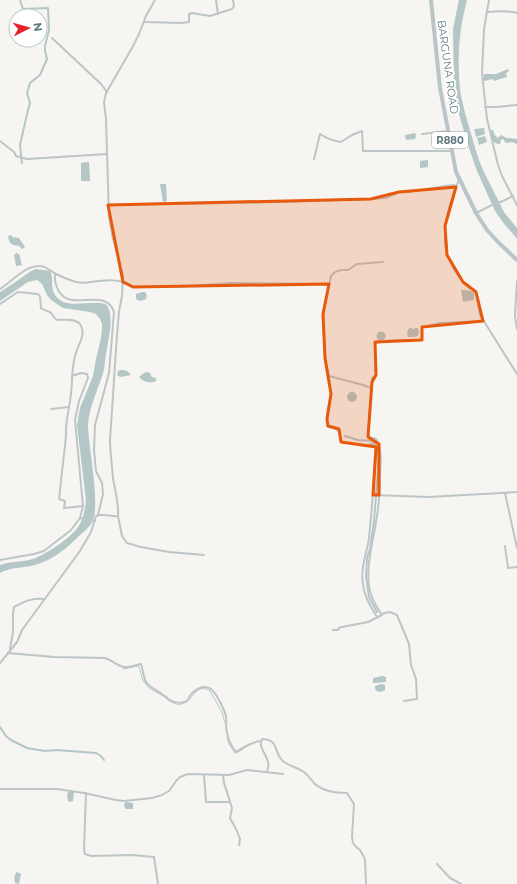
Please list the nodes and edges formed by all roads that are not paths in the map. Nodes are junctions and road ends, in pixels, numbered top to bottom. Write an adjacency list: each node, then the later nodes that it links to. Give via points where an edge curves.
1 (155, 0): 9 (street)
2 (216, 0): 8 (street)
3 (233, 0): 8 (street, via 232,10)
4 (431, 0): 14 (main road, BARGUNA ROAD / R880, via 440,88)
5 (489, 0): 6 (street)
6 (487, 12): 7 (street); 13 (street, via 482,72)
7 (517, 12)
8 (218, 14): 9 (street, via 210,16 192,13 189,14 189,22 181,23)
9 (144, 22): 11 (street)
10 (52, 38): 11 (street)
11 (107, 92): 18 (street, via 104,102)
12 (517, 105): 13 (street)
13 (485, 107): 22 (street, via 498,165)
14 (448, 131): 15 (street); 17 (main road, BARGUNA ROAD / R880)
15 (422, 134)
16 (0, 141): 18 (street, via 16,156 27,159)
17 (452, 151): 19 (street, via 363,151 362,131 341,142 320,134); 20 (main road, BARGUNA ROAD / R880)
18 (107, 154): 24 (street)
19 (314, 158)
20 (459, 178): 21 (street); 25 (main road, BARGUNA ROAD / R880)
21 (456, 187): 24 (street, via 454,185 399,192 386,198 371,200); 34 (street, via 446,226 447,255 463,282 476,292)
22 (513, 196): 23 (street); 25 (street)
23 (517, 205)
24 (108, 206): 30 (street)
25 (476, 213): 26 (main road, BARGUNA ROAD / R880, via 487,230)
26 (517, 260)
27 (383, 262): 31 (street, via 357,264 348,270 335,272)
28 (55, 273): 30 (street, via 77,282); 32 (street, via 42,266 33,267); 47 (street, via 56,287 66,298 102,301 112,306 114,312 109,373 95,425 96,471 103,494)
29 (517, 281): 35 (street)
30 (123, 282): 31 (street, via 133,287 155,288 224,284); 48 (street, via 110,440)
31 (329, 284): 38 (street, via 324,314 325,358)
32 (0, 289)
33 (0, 304): 37 (street, via 18,292 38,294 41,308 52,314 54,319 80,323 83,334 73,362)
34 (483, 321): 36 (street); 39 (street, via 440,323 422,327 422,340 377,342 376,375 372,378)
35 (517, 329)
36 (517, 374)
37 (72, 376): 40 (street); 46 (street, via 84,373 88,378 75,420)
38 (329, 376): 39 (street); 44 (street, via 331,394 327,414 328,426 338,431 341,442 367,446 374,444)
39 (371, 388): 45 (street, via 368,434 379,444)
40 (69, 407): 41 (street); 46 (street, via 59,499 65,501 64,508)
41 (51, 409)
42 (517, 492): 43 (street)
43 (505, 493): 45 (street, via 428,497); 52 (street)
44 (373, 495): 45 (street); 58 (street, via 363,566 363,584 368,603)
45 (379, 495): 57 (street, via 369,587 380,613)
46 (83, 506): 49 (street)
47 (98, 515): 48 (street); 50 (street)
48 (118, 516): 53 (street, via 122,536 127,542 141,547)
49 (80, 518): 50 (street); 54 (street, via 71,530 44,551)
50 (95, 521): 56 (street, via 80,551)
51 (505, 546): 55 (street, via 508,568)
52 (517, 548)
53 (204, 555)
54 (0, 560)
55 (517, 567)
56 (45, 599): 60 (street); 60 (street, via 35,598 14,608)
57 (383, 614): 58 (street); 62 (street, via 390,612 397,615 409,644 417,699)
58 (377, 617): 59 (street, via 368,622)
59 (333, 630)
60 (9, 652): 61 (street); 63 (street, via 54,657 106,658 122,667 141,664 148,685 178,703 188,700 198,689 208,687 214,692 224,712 229,742 236,752)
61 (0, 663)
62 (404, 702)
63 (261, 741): 64 (street, via 268,763); 74 (street, via 272,741 283,762 308,775 323,789 347,793 354,804 353,843 365,859)
64 (267, 772): 65 (street); 67 (street, via 247,770)
65 (283, 774)
66 (204, 775): 67 (street); 69 (street, via 188,774 180,777 169,791 152,798 124,801); 70 (street, via 206,802)
67 (224, 775): 70 (street)
68 (0, 789): 69 (street)
69 (86, 793): 73 (street, via 85,854 154,857)
70 (230, 802): 71 (street, via 230,818 240,839)
71 (239, 845)
72 (437, 864): 75 (street, via 450,878)
73 (158, 884)
74 (366, 884)
75 (461, 884)

